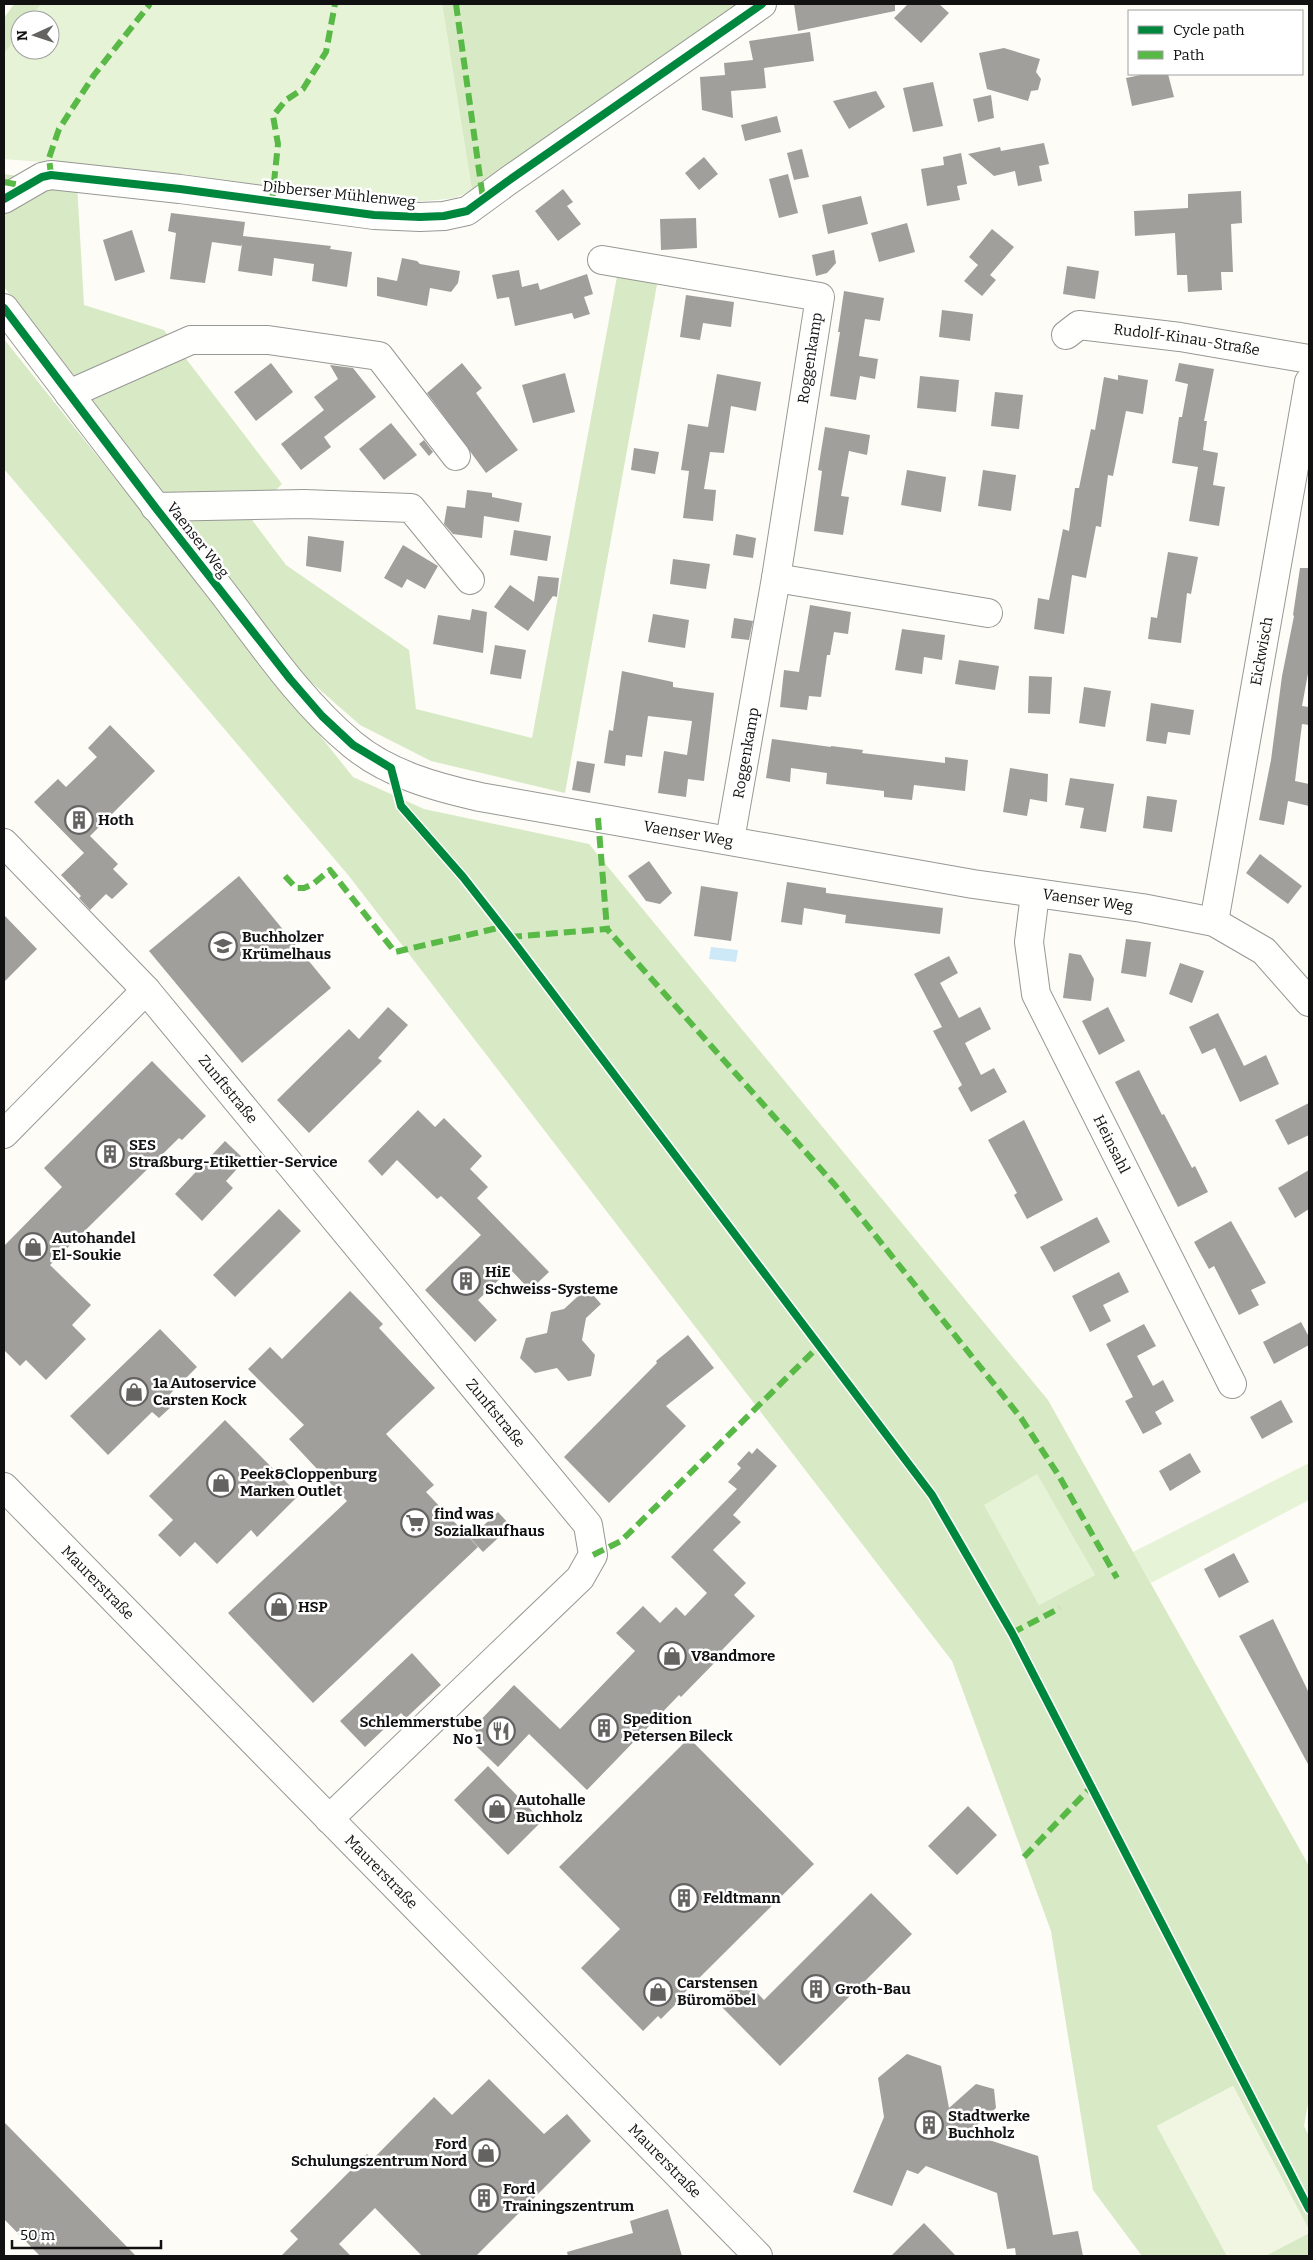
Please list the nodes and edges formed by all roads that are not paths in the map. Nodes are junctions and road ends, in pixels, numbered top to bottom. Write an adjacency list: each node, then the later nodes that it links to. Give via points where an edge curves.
1 (762, 4): 2 (street, Dibberser Mühlenweg, via 467,212 444,216 374,215 51,175)
2 (4, 199)
3 (602, 260): 11 (street, Roggenkamp, via 820,297)
4 (4, 308): 8 (street, Vaenser Weg)
5 (1066, 335): 6 (street, Rudolf-Kinau-Straße, via 1078,325 1180,337)
6 (1309, 359)
7 (1309, 382): 17 (street, Eickwisch)
8 (68, 394): 9 (street, via 192,340 268,340 378,356); 10 (street, Vaenser Weg)
9 (456, 456)
10 (155, 507): 12 (street, Vaenser Weg, via 304,504 411,508); 14 (street, Vaenser Weg, via 322,716 353,745 390,768 431,786 480,797)
11 (776, 578): 13 (street); 14 (street, Roggenkamp)
12 (470, 580)
13 (988, 613)
14 (730, 840): 16 (street, Vaenser Weg)
15 (4, 844): 18 (street, Zunftstraße)
16 (1035, 894): 17 (street, Vaenser Weg, via 1142,908); 21 (street, Heinsahl, via 1029,942 1036,994)
17 (1214, 922): 19 (street, Vaenser Weg, via 1264,951)
18 (146, 990): 20 (street); 23 (street, Zunftstraße, via 588,1525 593,1555 580,1578)
19 (1309, 1002)
20 (4, 1134)
21 (1232, 1384)
22 (4, 1487): 23 (street, Maurerstraße)
23 (329, 1819): 24 (street, Maurerstraße)
24 (758, 2256)

